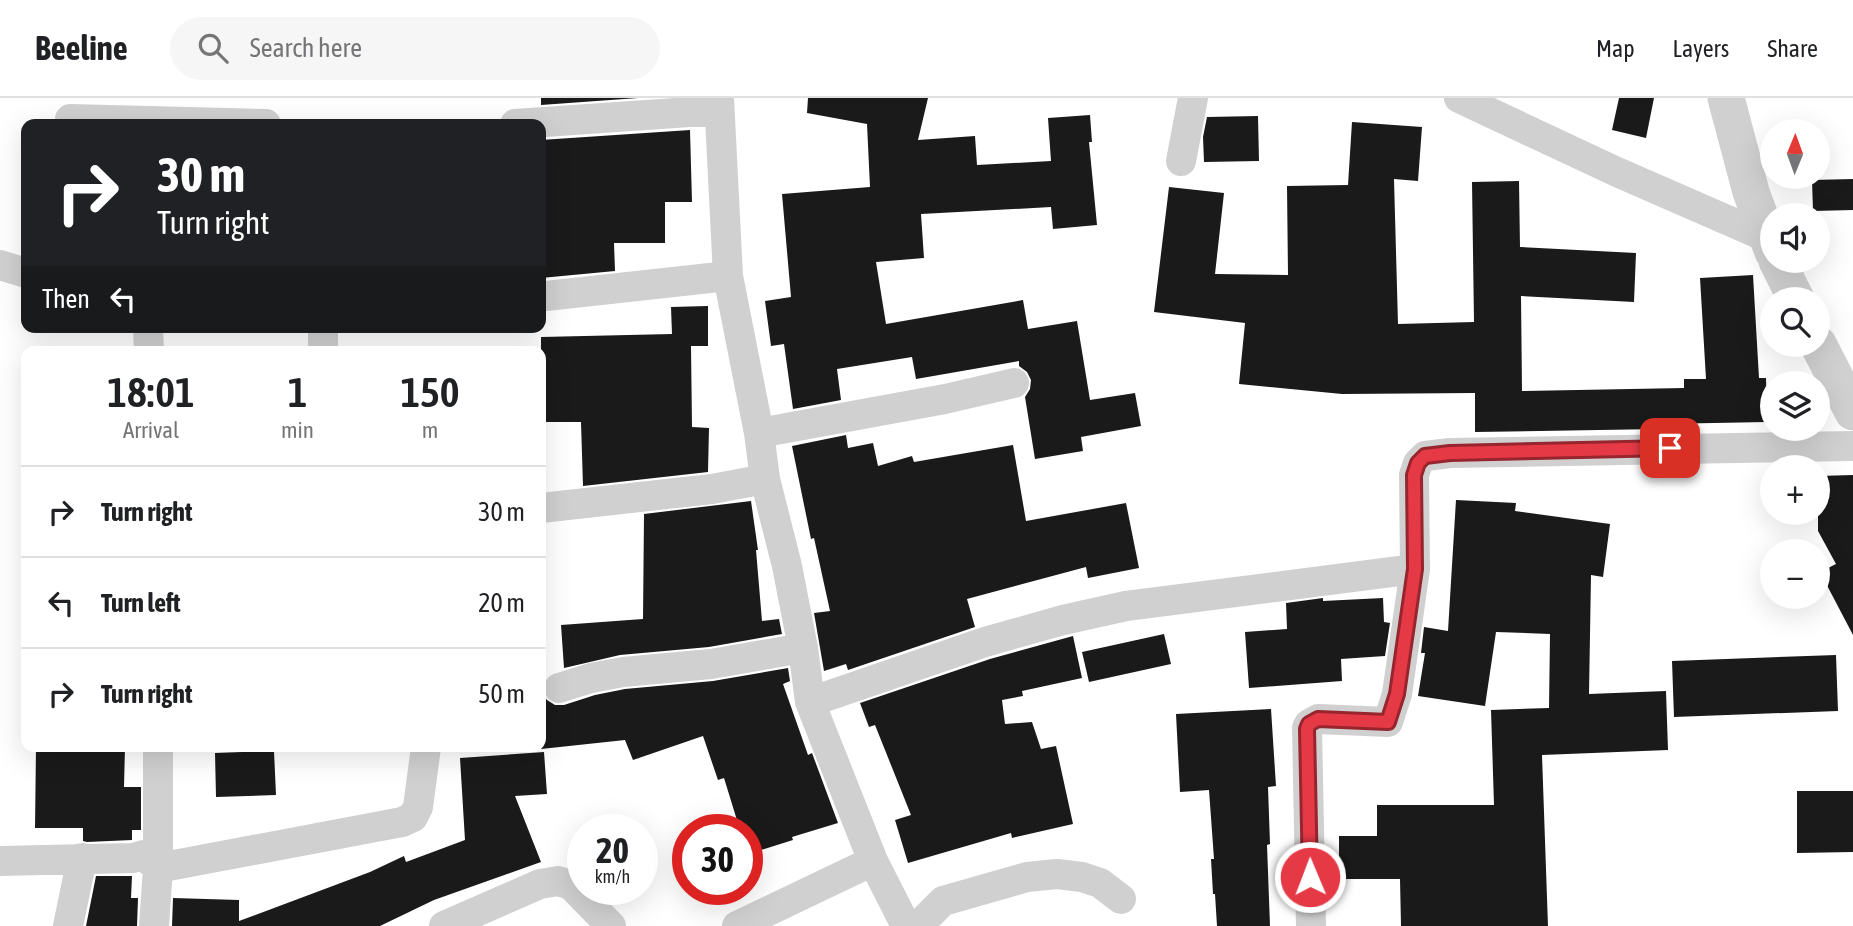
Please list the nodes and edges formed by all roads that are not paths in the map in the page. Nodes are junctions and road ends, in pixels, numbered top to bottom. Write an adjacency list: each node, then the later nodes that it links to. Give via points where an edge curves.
1 (1193, 98): 8 (street)
2 (1459, 98): 10 (street)
3 (1726, 98): 9 (street)
4 (719, 104): 7 (street); 13 (street)
5 (72, 114): 6 (street)
6 (168, 119)
7 (546, 121)
8 (1181, 161)
9 (1760, 215)
10 (1760, 244)
11 (0, 265): 12 (street)
12 (21, 271)
13 (728, 276): 14 (street); 18 (street)
14 (546, 296)
15 (1825, 357): 17 (street)
16 (1014, 383): 18 (street)
17 (1853, 412)
18 (759, 433): 20 (street)
19 (1853, 446): 22 (street, via 1425,456 1414,475)
20 (765, 479): 21 (street); 23 (street)
21 (546, 507)
22 (1415, 569): 25 (street, via 1126,606 985,642); 40 (street, via 1397,694 1388,722 1318,719 1307,729)
23 (803, 648): 24 (street, via 711,664 624,672); 25 (street)
24 (559, 688)
25 (810, 702): 29 (street)
26 (158, 752): 31 (street)
27 (425, 752): 31 (street, via 418,807 413,817 402,822)
28 (82, 858): 30 (street); 31 (street, via 143,855); 33 (street)
29 (873, 860): 37 (street); 38 (street)
30 (0, 861)
31 (158, 868): 34 (street)
32 (1121, 899): 39 (street, via 1100,883 1082,877 1027,877 943,901)
33 (68, 926)
34 (154, 926)
35 (444, 926): 36 (street, via 540,884 558,881 571,885)
36 (611, 926)
37 (737, 926)
38 (906, 926)
39 (918, 926)
40 (1311, 926)

